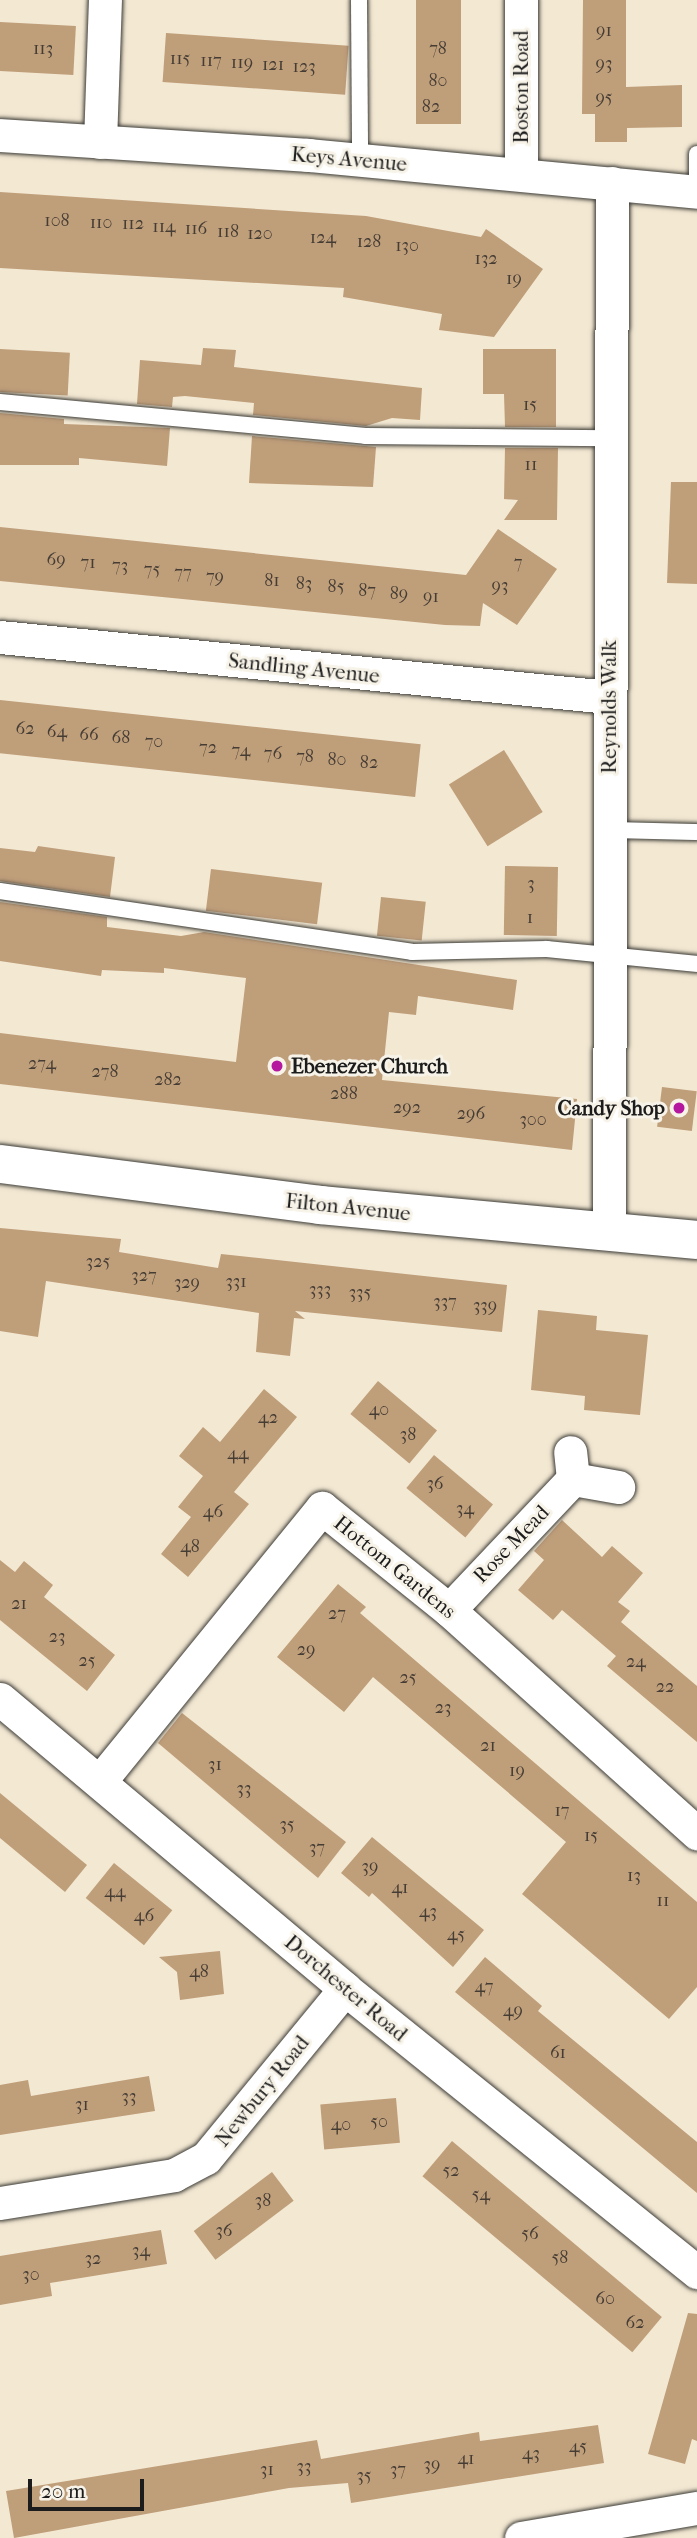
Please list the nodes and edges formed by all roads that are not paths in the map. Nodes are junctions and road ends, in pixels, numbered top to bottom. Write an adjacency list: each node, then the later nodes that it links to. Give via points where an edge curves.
1 (105, 0): 5 (street)
2 (359, 0): 7 (lane)
3 (521, 0): 8 (street, Boston Road)
4 (0, 135): 5 (street, Keys Avenue)
5 (100, 142): 7 (street, Keys Avenue)
6 (697, 154): 10 (lane)
7 (360, 160): 8 (street, Keys Avenue)
8 (520, 173): 9 (street, Keys Avenue)
9 (612, 183): 10 (street, Keys Avenue); 12 (street, Reynolds Walk)
10 (697, 192)
11 (0, 402): 12 (lane, via 365,436)
12 (610, 438): 14 (street, Reynolds Walk)
13 (0, 637): 14 (street, Sandling Avenue)
14 (609, 697): 15 (street, Reynolds Walk)
15 (610, 830): 16 (lane); 18 (street, Reynolds Walk)
16 (697, 832)
17 (0, 891): 18 (lane, via 412,952)
18 (611, 953): 19 (lane, via 638,962); 21 (street, Reynolds Walk)
19 (697, 964)
20 (0, 1164): 21 (street, Filton Avenue, via 320,1205)
21 (609, 1232): 22 (street, Filton Avenue)
22 (697, 1240)
23 (618, 1487): 24 (street, Rose Mead, via 572,1465)
24 (449, 1610): 26 (street, Hottom Gardens, via 322,1508); 27 (street, Hottom Gardens)
25 (0, 1699): 26 (street, Dorchester Road)
26 (100, 1780): 28 (street, Dorchester Road)
27 (697, 1833)
28 (345, 1989): 29 (street, Newbury Road, via 206,2158 174,2175); 30 (street, Dorchester Road)
29 (0, 2203)
30 (697, 2272)
31 (697, 2508): 32 (street)
32 (521, 2538)

